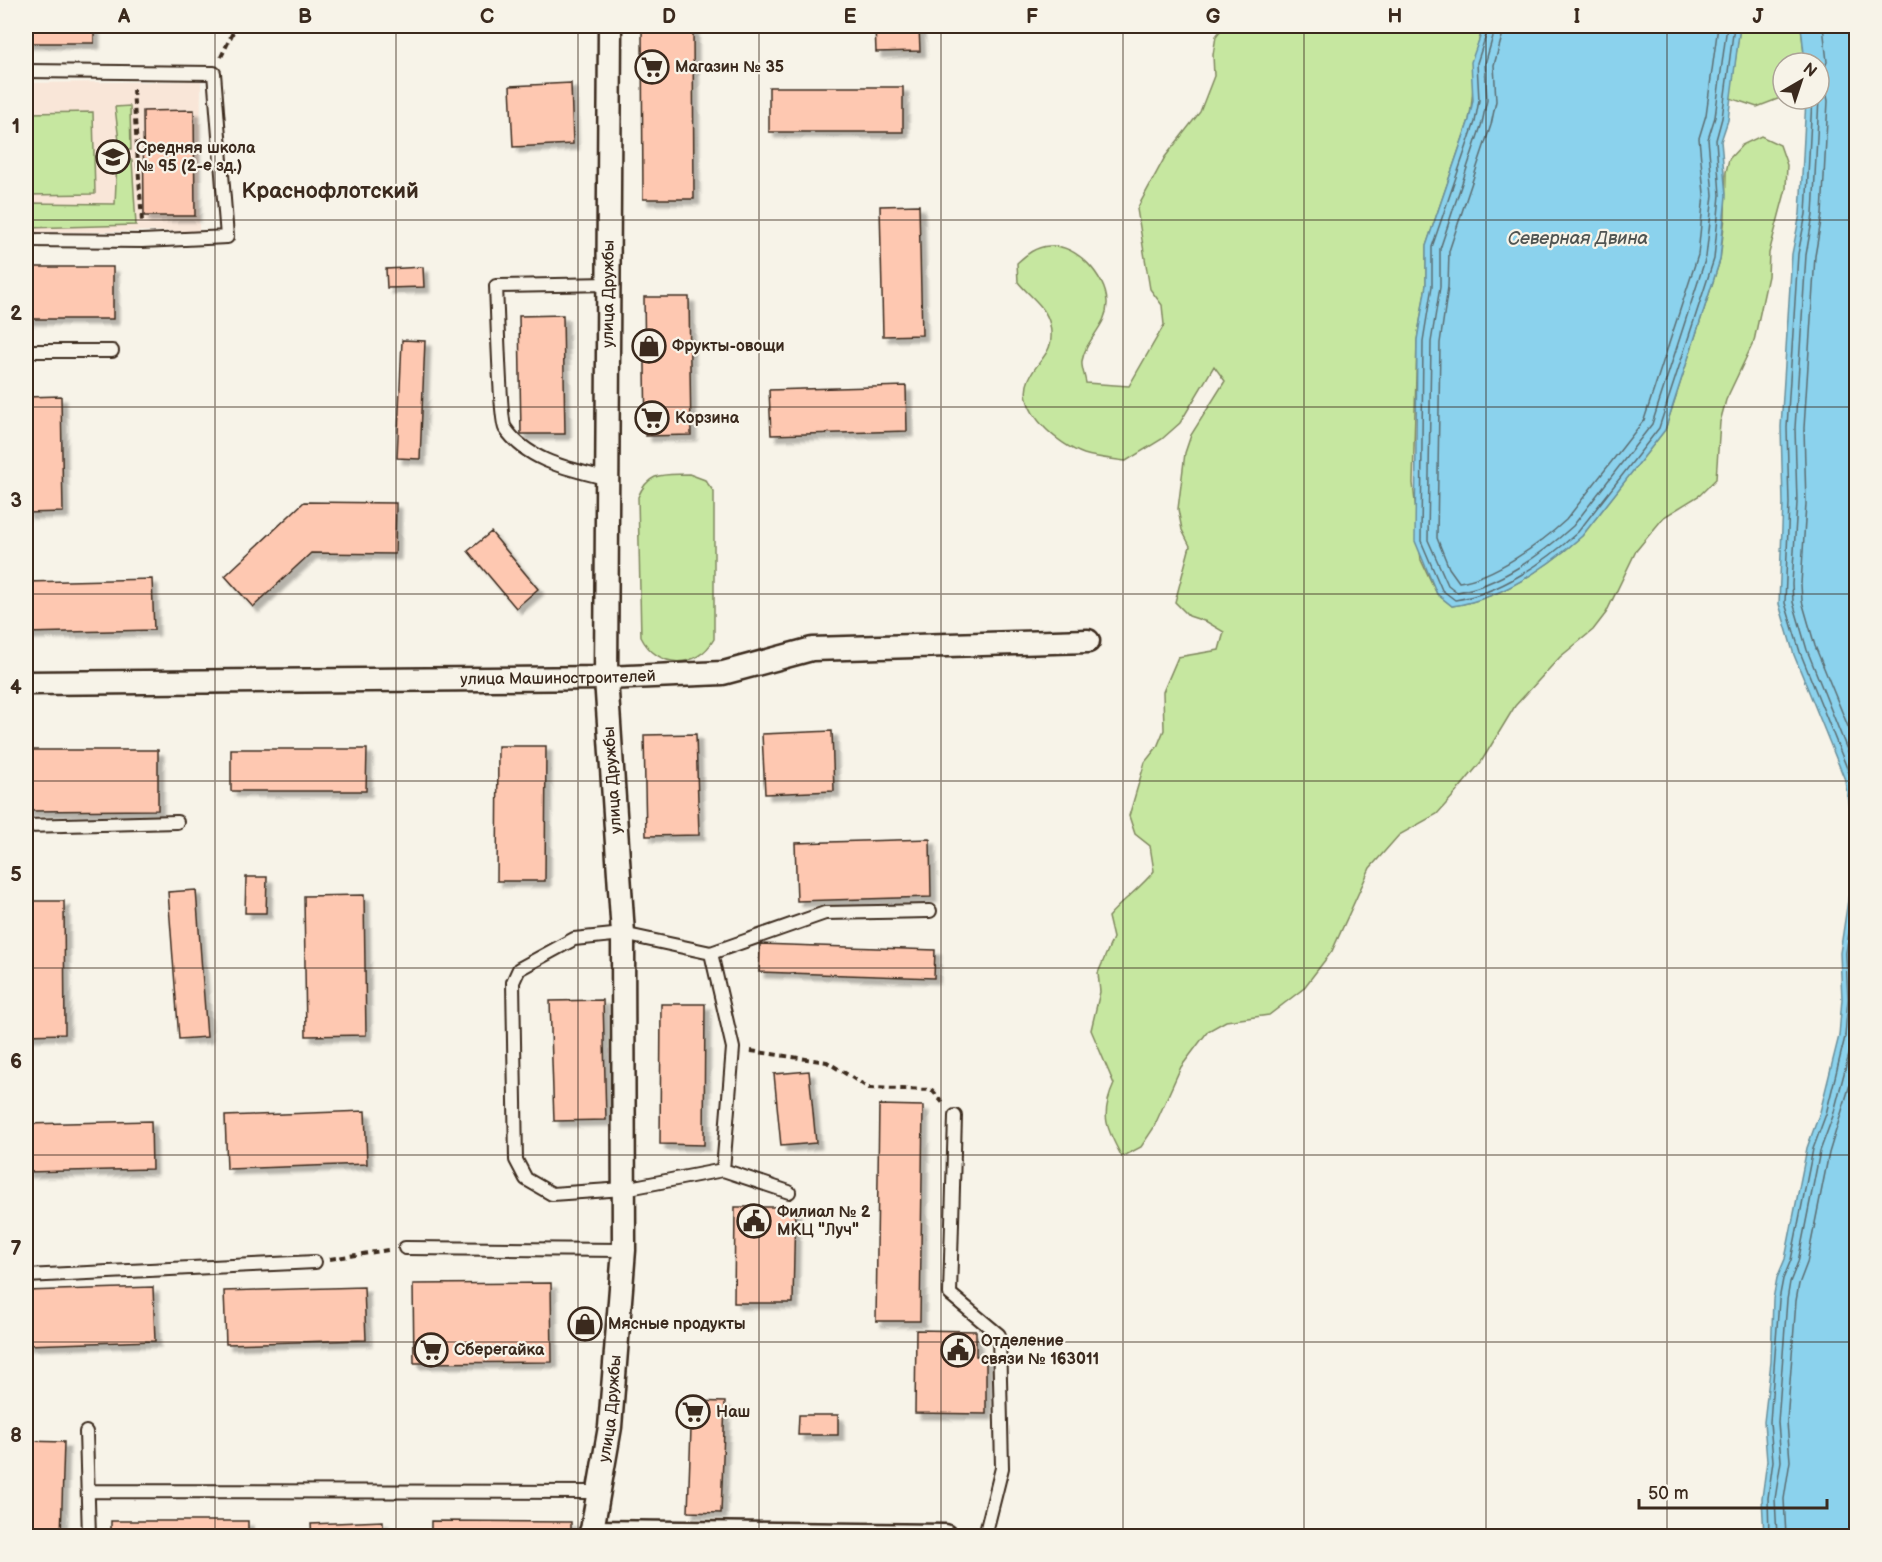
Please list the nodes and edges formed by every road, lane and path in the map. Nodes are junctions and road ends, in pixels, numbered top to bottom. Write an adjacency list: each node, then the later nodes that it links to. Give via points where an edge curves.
1 (236, 26): 5 (path)
2 (609, 26): 8 (street, улица Дружбы)
3 (132, 70): 4 (lane); 5 (lane); 7 (path)
4 (26, 71)
5 (214, 73): 7 (lane, via 227,237)
6 (26, 240): 7 (lane)
7 (142, 241)
8 (610, 284): 11 (street, улица Дружбы); 11 (lane, via 496,286 504,426 525,450 561,467)
9 (26, 351): 10 (lane)
10 (112, 351)
11 (605, 478): 13 (street, улица Дружбы)
12 (1088, 640): 13 (street, улица Машиностроителей, via 812,649 723,673)
13 (606, 678): 14 (street, улица Машиностроителей); 18 (street, улица Дружбы)
14 (26, 682)
15 (177, 822): 16 (lane)
16 (26, 826)
17 (930, 910): 19 (lane, via 825,913)
18 (623, 934): 19 (lane); 23 (street, улица Дружбы); 23 (lane, via 574,939 519,969 513,982 516,1160 526,1179 552,1194)
19 (711, 953): 20 (lane)
20 (733, 1048): 21 (path, via 827,1062 869,1088 932,1090); 22 (lane)
21 (955, 1116): 35 (lane, via 950,1294 999,1335 1002,1468)
22 (723, 1170): 23 (lane); 24 (lane)
23 (624, 1189): 26 (street, улица Дружбы)
24 (789, 1192)
25 (405, 1248): 26 (lane); 27 (path)
26 (624, 1250): 31 (street, улица Дружбы, via 610,1427)
27 (315, 1262): 28 (lane)
28 (26, 1276)
29 (86, 1432): 30 (lane)
30 (88, 1491): 31 (lane); 33 (lane)
31 (597, 1492): 32 (street, улица Дружбы)
32 (591, 1534): 34 (street)
33 (89, 1536)
34 (945, 1536)
35 (985, 1536)

